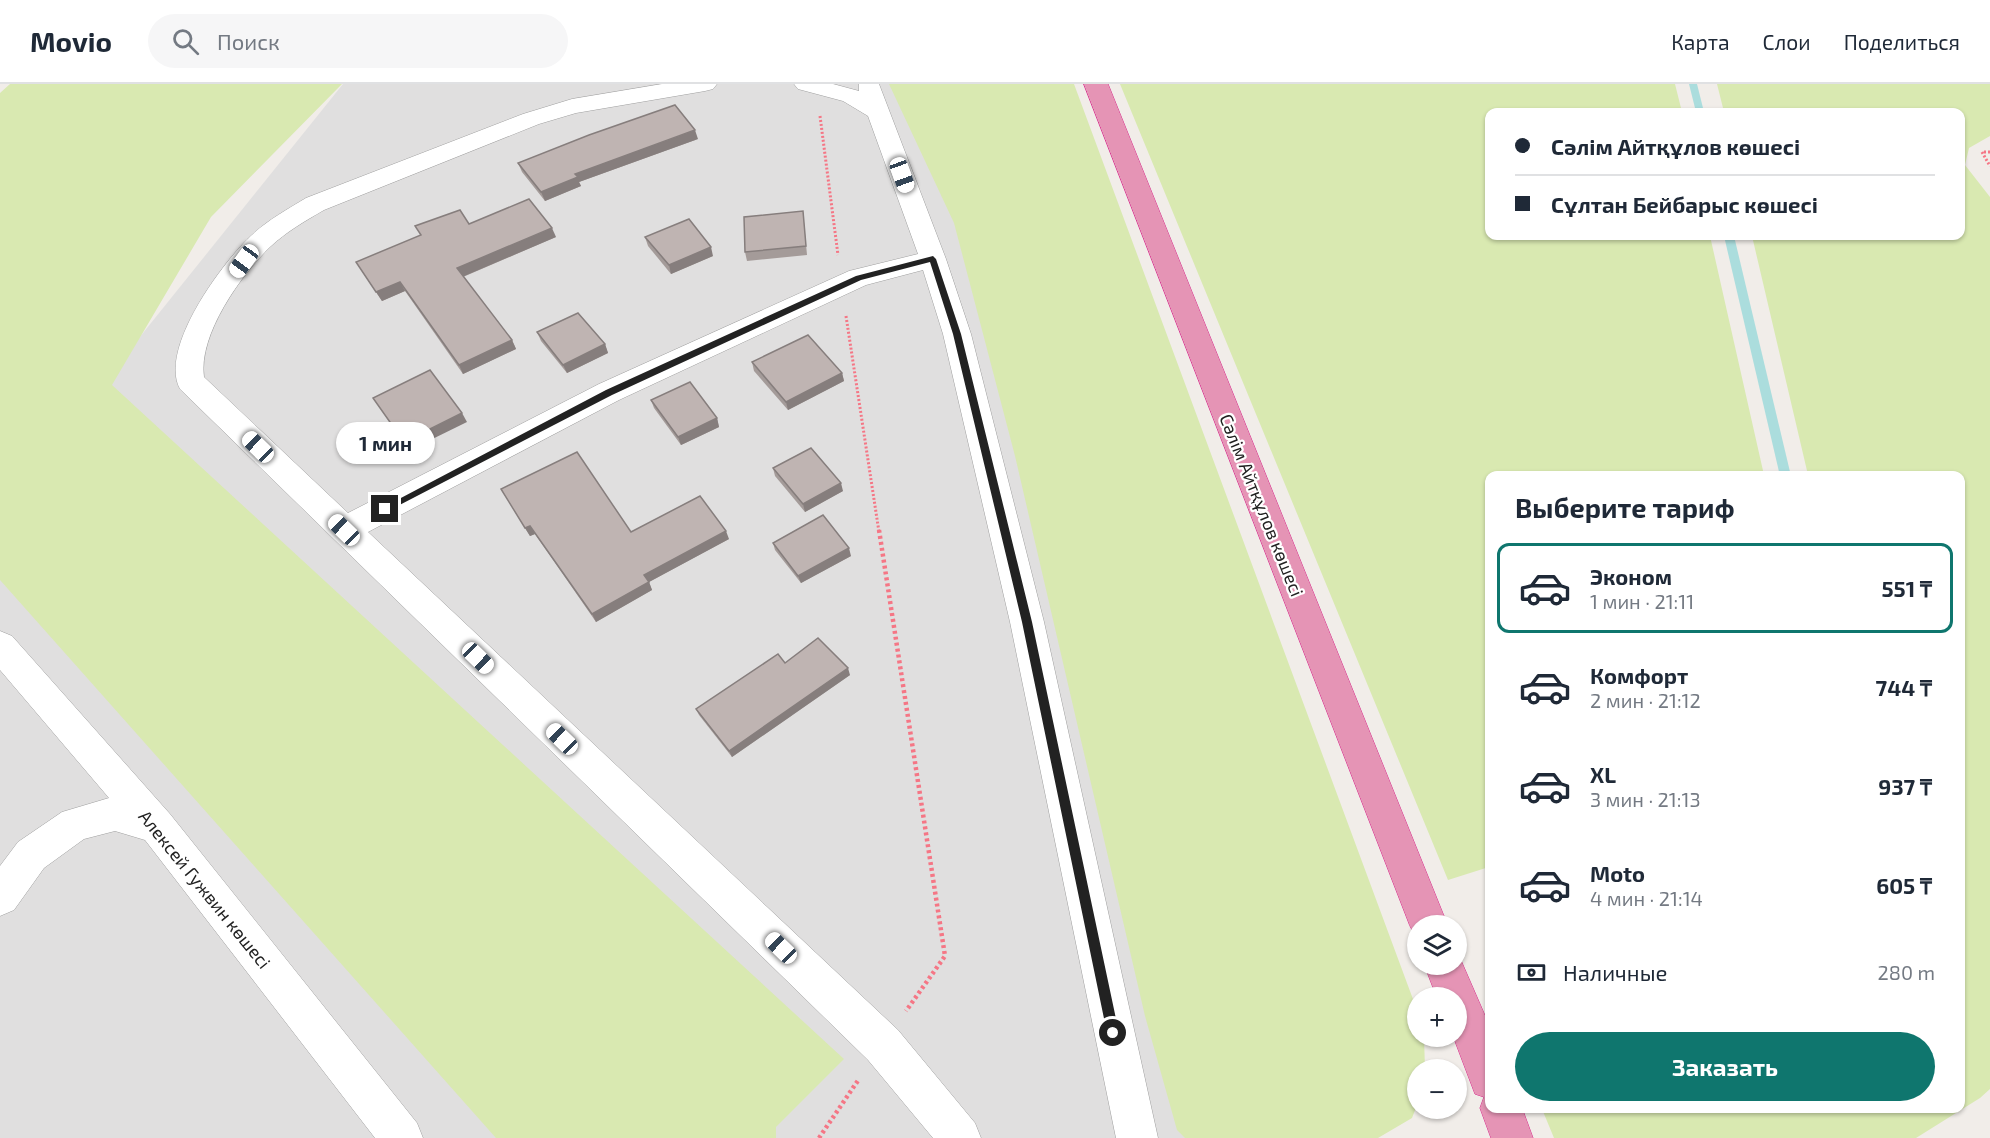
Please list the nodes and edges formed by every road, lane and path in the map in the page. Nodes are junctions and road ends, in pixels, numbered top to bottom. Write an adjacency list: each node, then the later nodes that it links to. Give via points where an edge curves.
1 (705, 84): 9 (street, via 572,106 531,119 315,204 261,242 244,261 197,336 186,373 189,381)
2 (806, 84): 7 (street, via 874,99)
3 (1096, 84): 13 (highway, Сәлім Айтқұлов көшесі)
4 (820, 113): 8 (path)
5 (1990, 152): 6 (path, via 1982,152)
6 (1990, 166)
7 (933, 259): 8 (street, via 858,278); 21 (street, via 957,334 1027,622)
8 (842, 286): 9 (street, via 609,392); 15 (path, via 945,956)
9 (344, 530): 15 (street)
10 (0, 646): 11 (street, Алексей Гужвин көшесі)
11 (157, 826): 12 (street, via 115,814 75,824 31,855); 18 (street, Алексей Гужвин көшесі)
12 (0, 897)
13 (1425, 915)
14 (1448, 975): 16 (highway)
15 (883, 1045): 19 (path); 20 (street)
16 (1485, 1066)
17 (1503, 1113): 22 (highway)
18 (402, 1138)
19 (819, 1138)
20 (960, 1138)
21 (1137, 1138)
22 (1512, 1138)

